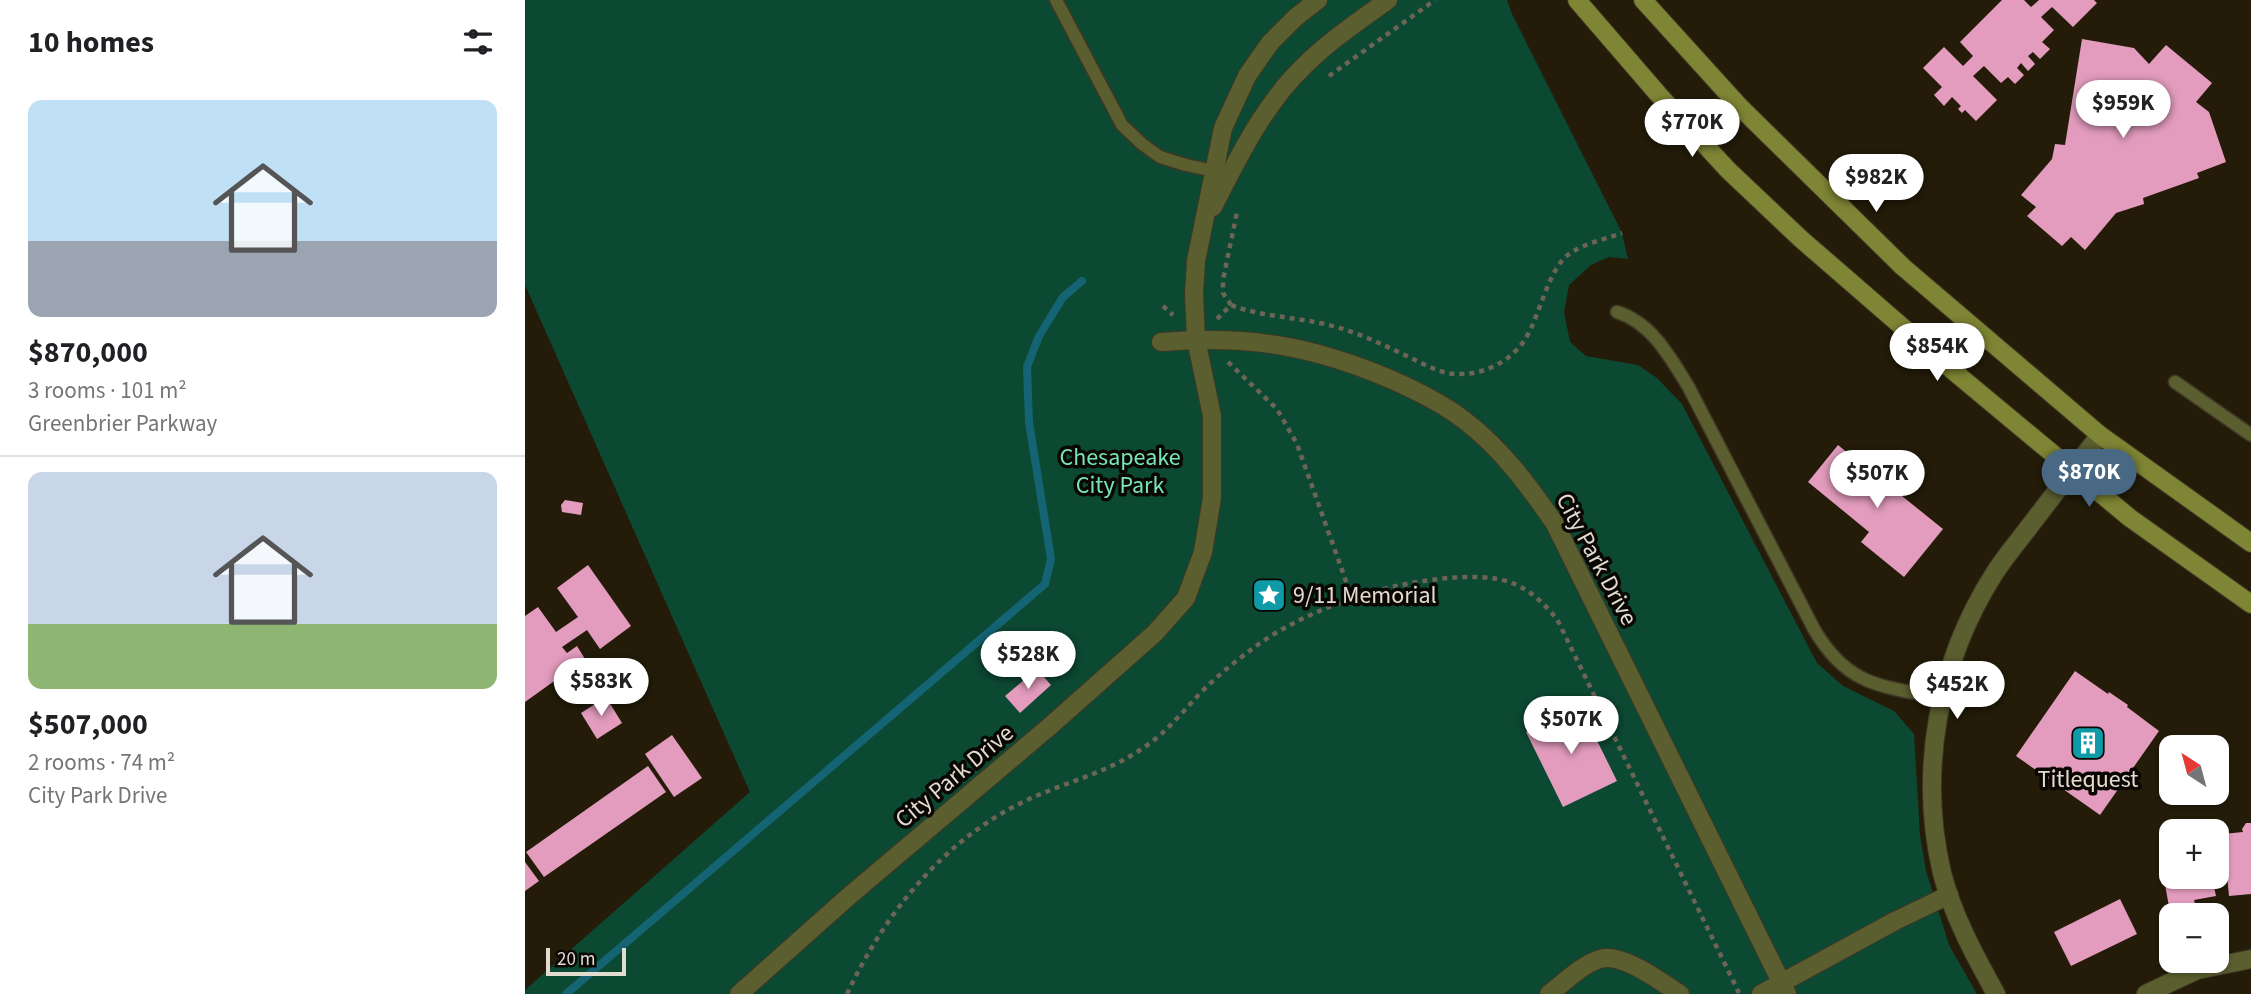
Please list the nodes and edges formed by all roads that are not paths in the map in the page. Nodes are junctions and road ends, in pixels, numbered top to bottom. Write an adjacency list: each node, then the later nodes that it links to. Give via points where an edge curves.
1 (1056, 0): 6 (lane, via 1122,125 1160,157)
2 (1318, 0): 6 (street, City Park Drive, via 1270,43 1247,76 1223,128)
3 (1388, 0): 6 (street, City Park Drive, via 1302,68)
4 (1577, 0): 13 (main road, via 1728,170 1924,347)
5 (1643, 0): 11 (main road, via 1749,117 1883,248)
6 (1222, 173): 8 (street, City Park Drive, via 1196,261)
7 (1617, 312): 16 (lane, via 1637,321 1667,352 1833,657 1874,684)
8 (1196, 339): 9 (street, City Park Drive); 19 (street, City Park Drive, via 1291,347 1368,369 1414,389 1463,419 1525,480 1555,524); 20 (street, City Park Drive, via 1212,416 1212,498 1203,552 1185,598 1155,632 1049,727)
9 (1161, 342)
10 (2175, 382): 12 (lane)
11 (2100, 435): 13 (street); 14 (main road)
12 (2251, 435)
13 (2072, 470): 15 (main road, via 2130,518); 16 (street, via 1977,603)
14 (2251, 544)
15 (2251, 604)
16 (1941, 698): 17 (street, via 1931,784 1935,833)
17 (1949, 895): 19 (street, via 1895,921); 24 (street)
18 (2251, 959): 25 (street, via 2197,970)
19 (1784, 988): 23 (street)
20 (739, 994)
21 (1549, 994): 22 (street, via 1602,958 1641,969)
22 (1680, 994)
23 (1761, 994)
24 (1996, 994)
25 (2146, 994)

